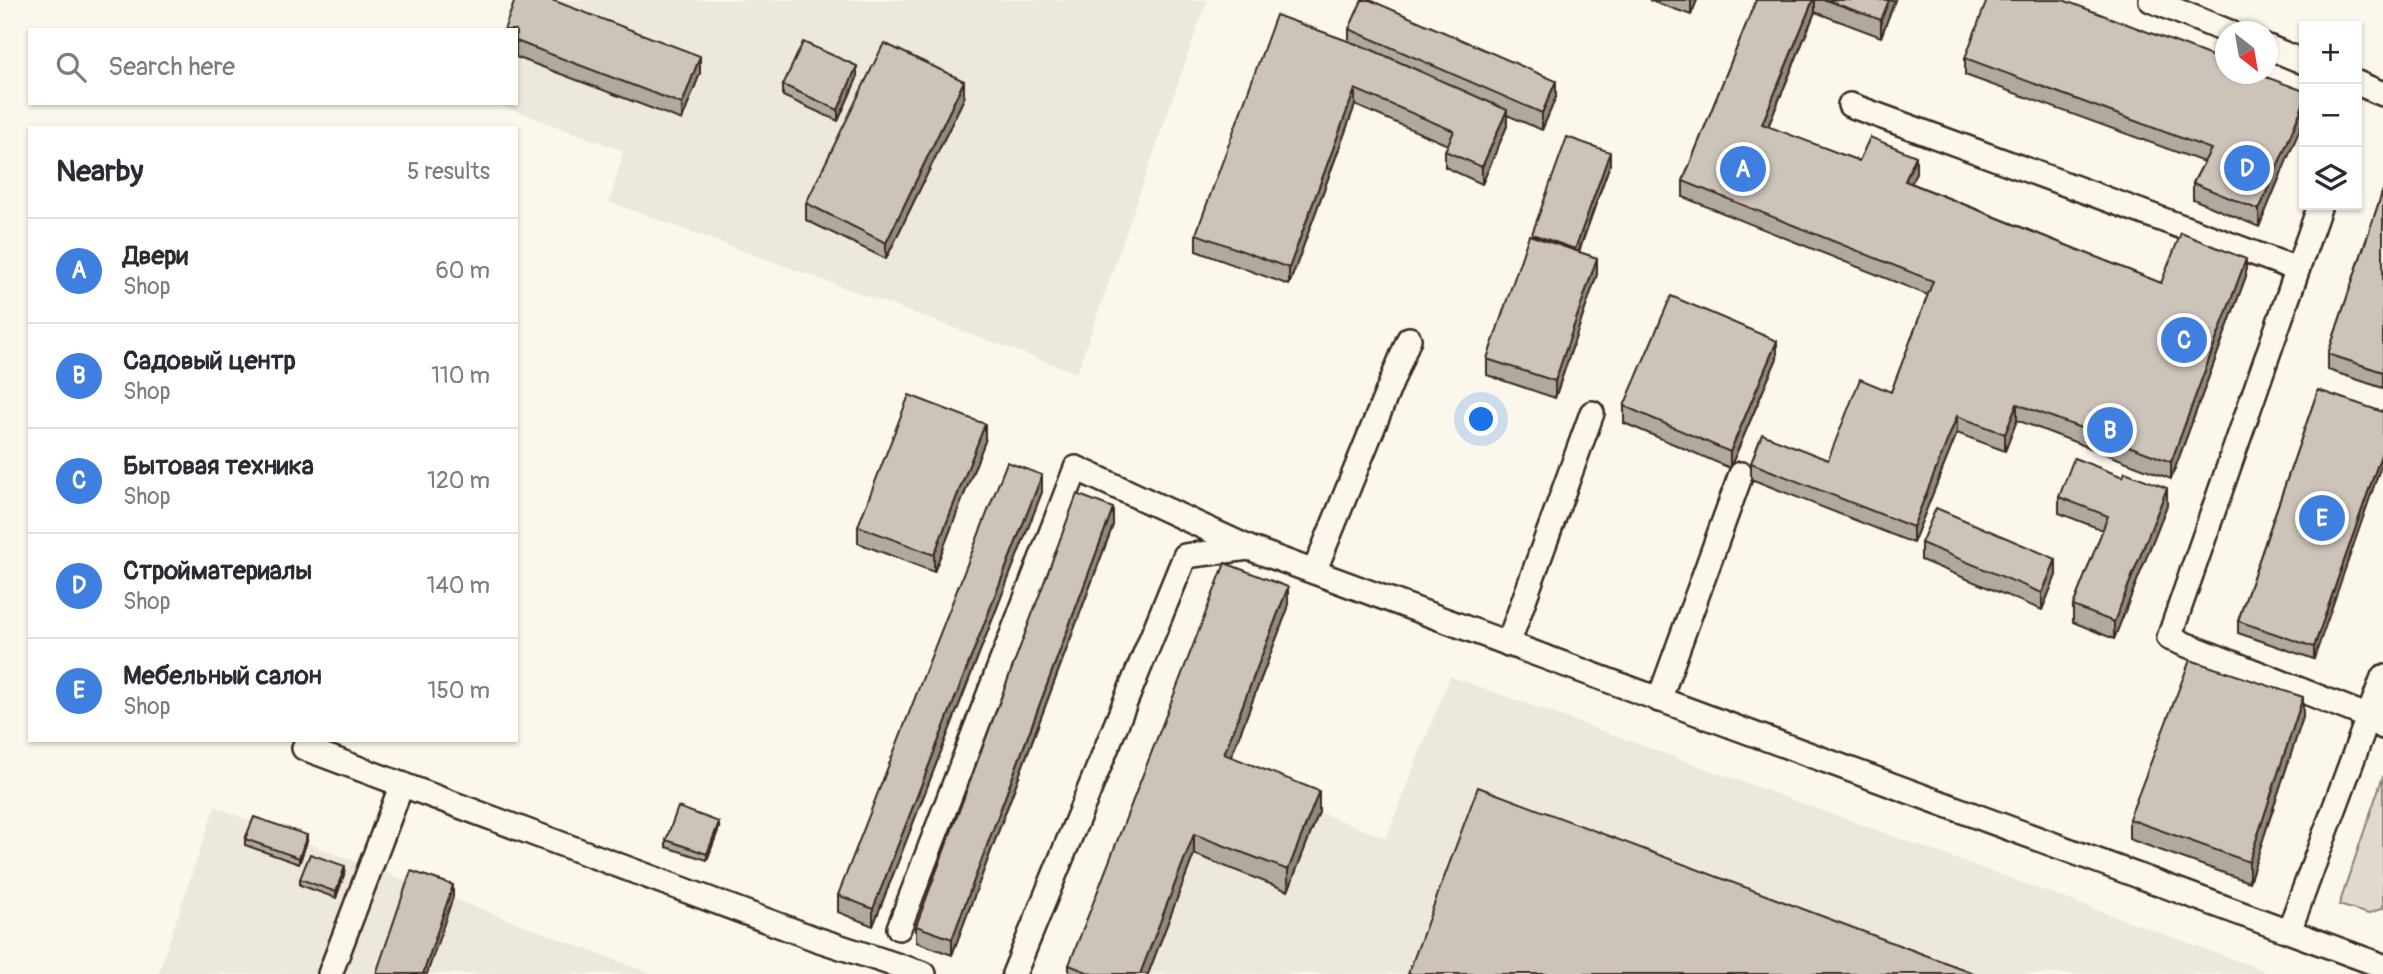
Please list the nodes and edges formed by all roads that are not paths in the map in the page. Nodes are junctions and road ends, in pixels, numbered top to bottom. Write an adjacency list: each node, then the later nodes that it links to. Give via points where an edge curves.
1 (2151, 0): 2 (lane)
2 (2215, 26)
3 (2278, 51): 4 (lane)
4 (2299, 60)
5 (1850, 105): 7 (lane)
6 (2318, 210): 7 (lane)
7 (2297, 269): 16 (lane, via 2169,638)
8 (1409, 339): 12 (lane)
9 (1592, 413): 13 (lane)
10 (1741, 474): 15 (lane)
11 (1249, 548): 12 (lane); 19 (lane, via 1076,468); 24 (lane, via 1185,556)
12 (1314, 572): 13 (lane)
13 (1508, 644): 15 (lane)
14 (2383, 677): 16 (lane)
15 (1659, 700): 20 (lane)
16 (2376, 722): 20 (lane)
17 (304, 748): 18 (lane)
18 (402, 785): 22 (lane); 23 (lane, via 816,939)
19 (899, 928)
20 (2289, 931): 21 (lane)
21 (2383, 967)
22 (330, 974)
23 (924, 974)
24 (1014, 974)

